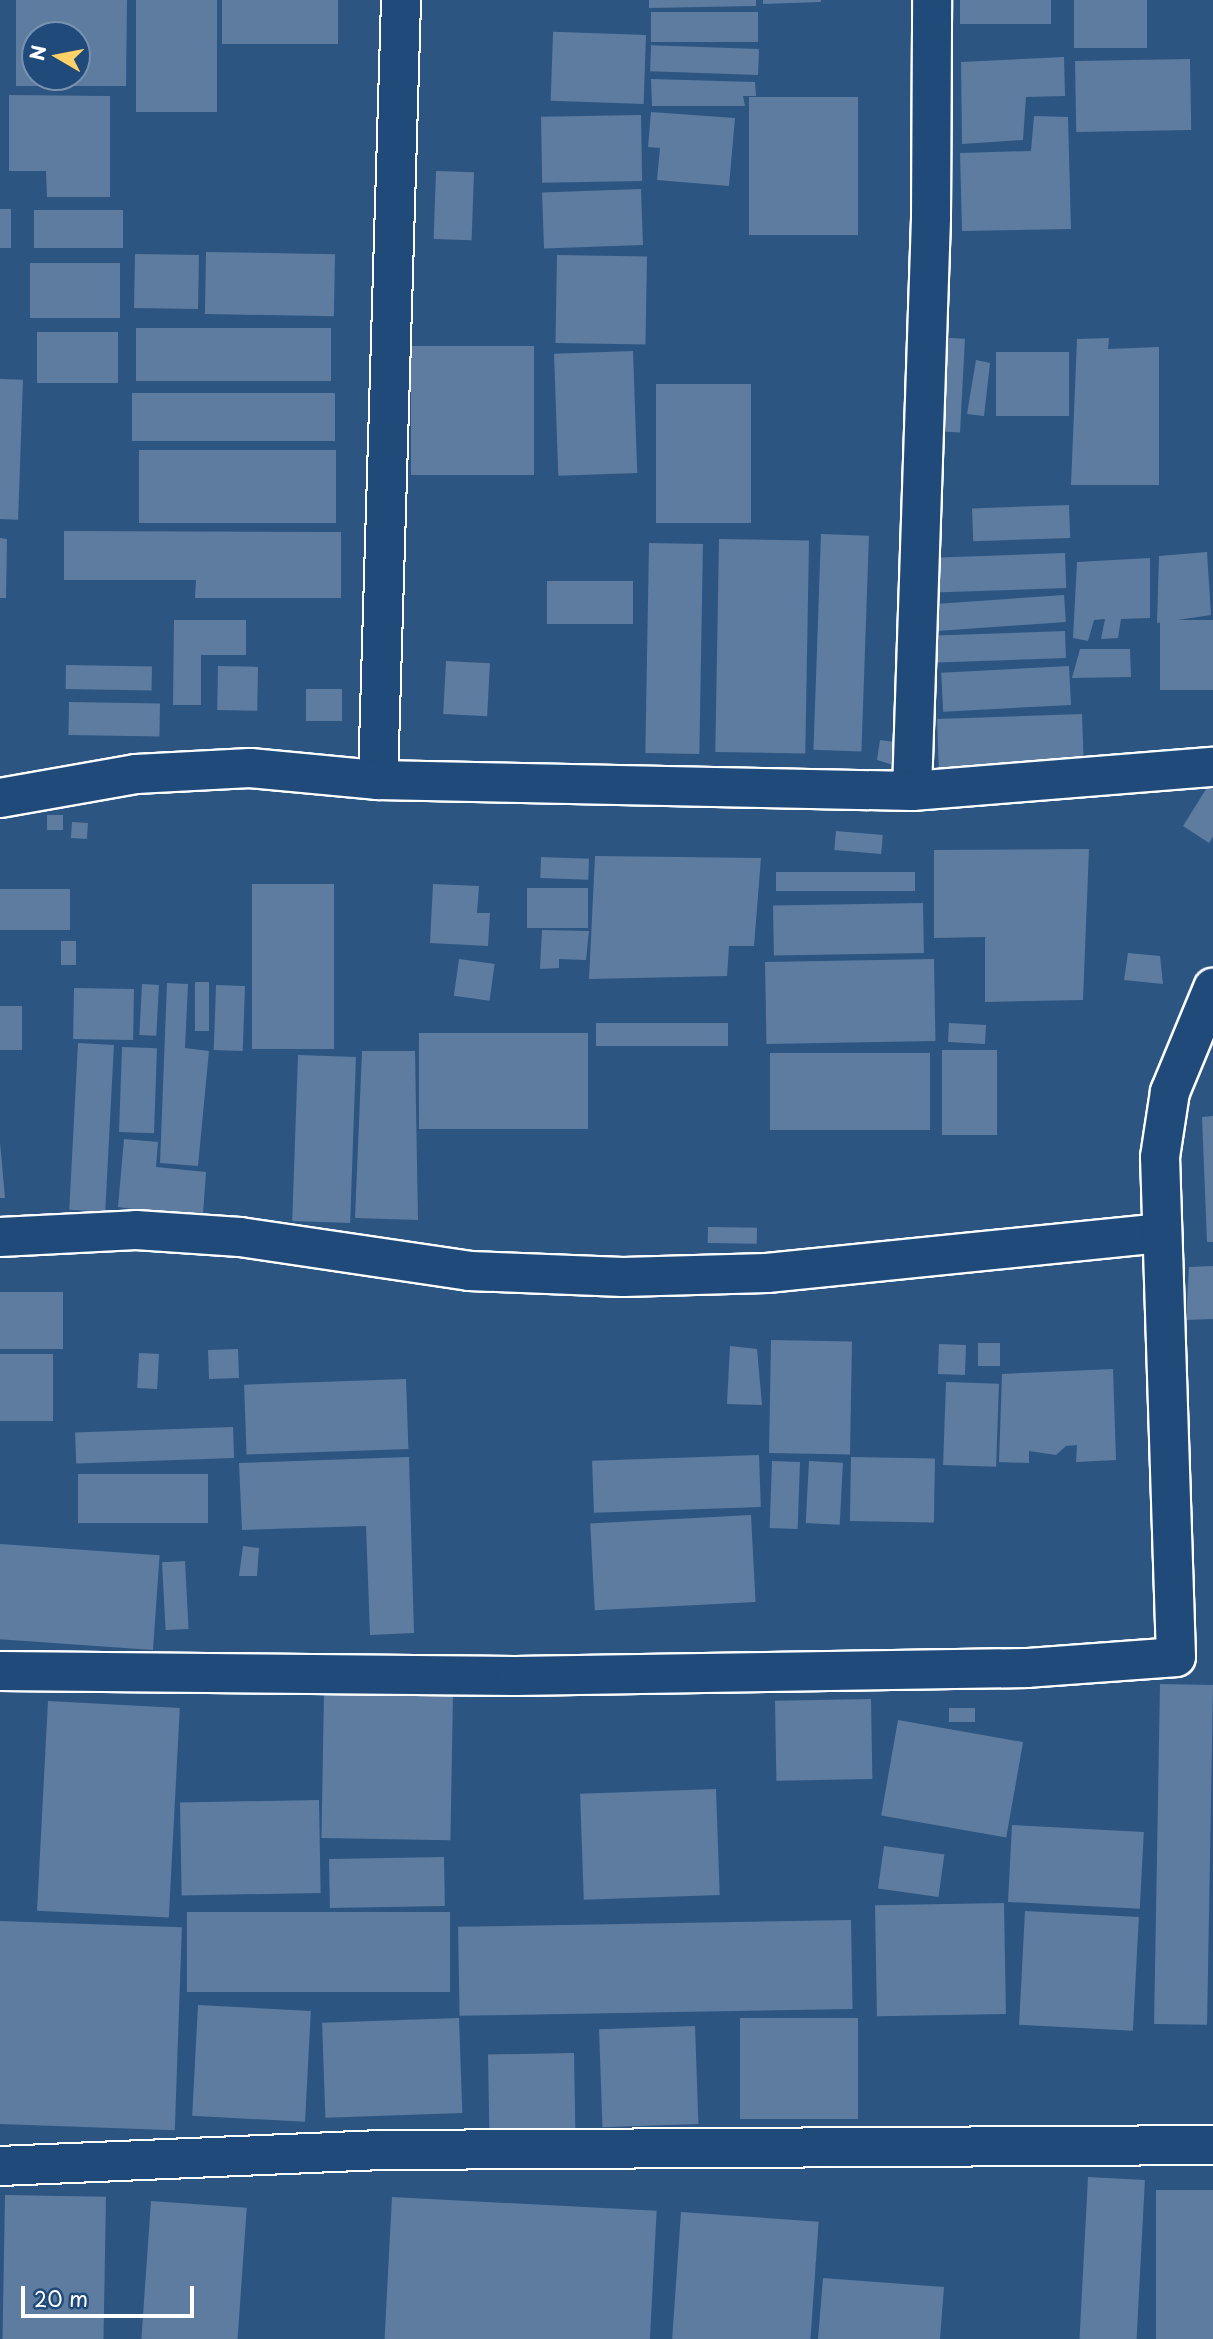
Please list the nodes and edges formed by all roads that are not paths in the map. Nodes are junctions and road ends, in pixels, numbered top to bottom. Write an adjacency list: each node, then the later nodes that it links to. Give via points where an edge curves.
1 (401, 0): 4 (street)
2 (932, 0): 5 (street, via 931,218)
3 (1213, 767): 5 (street)
4 (378, 780): 5 (street); 6 (street, via 250,768 136,774)
5 (912, 791)
6 (0, 798)
7 (1213, 988): 8 (street, via 1170,1092 1160,1157)
8 (1160, 1233): 9 (street, via 767,1273 623,1277 469,1271 240,1237 136,1230); 10 (street, via 1176,1657 1027,1668 515,1676)
9 (0, 1237)
10 (0, 1671)
11 (1213, 2146): 12 (street, via 382,2150)
12 (0, 2166)

